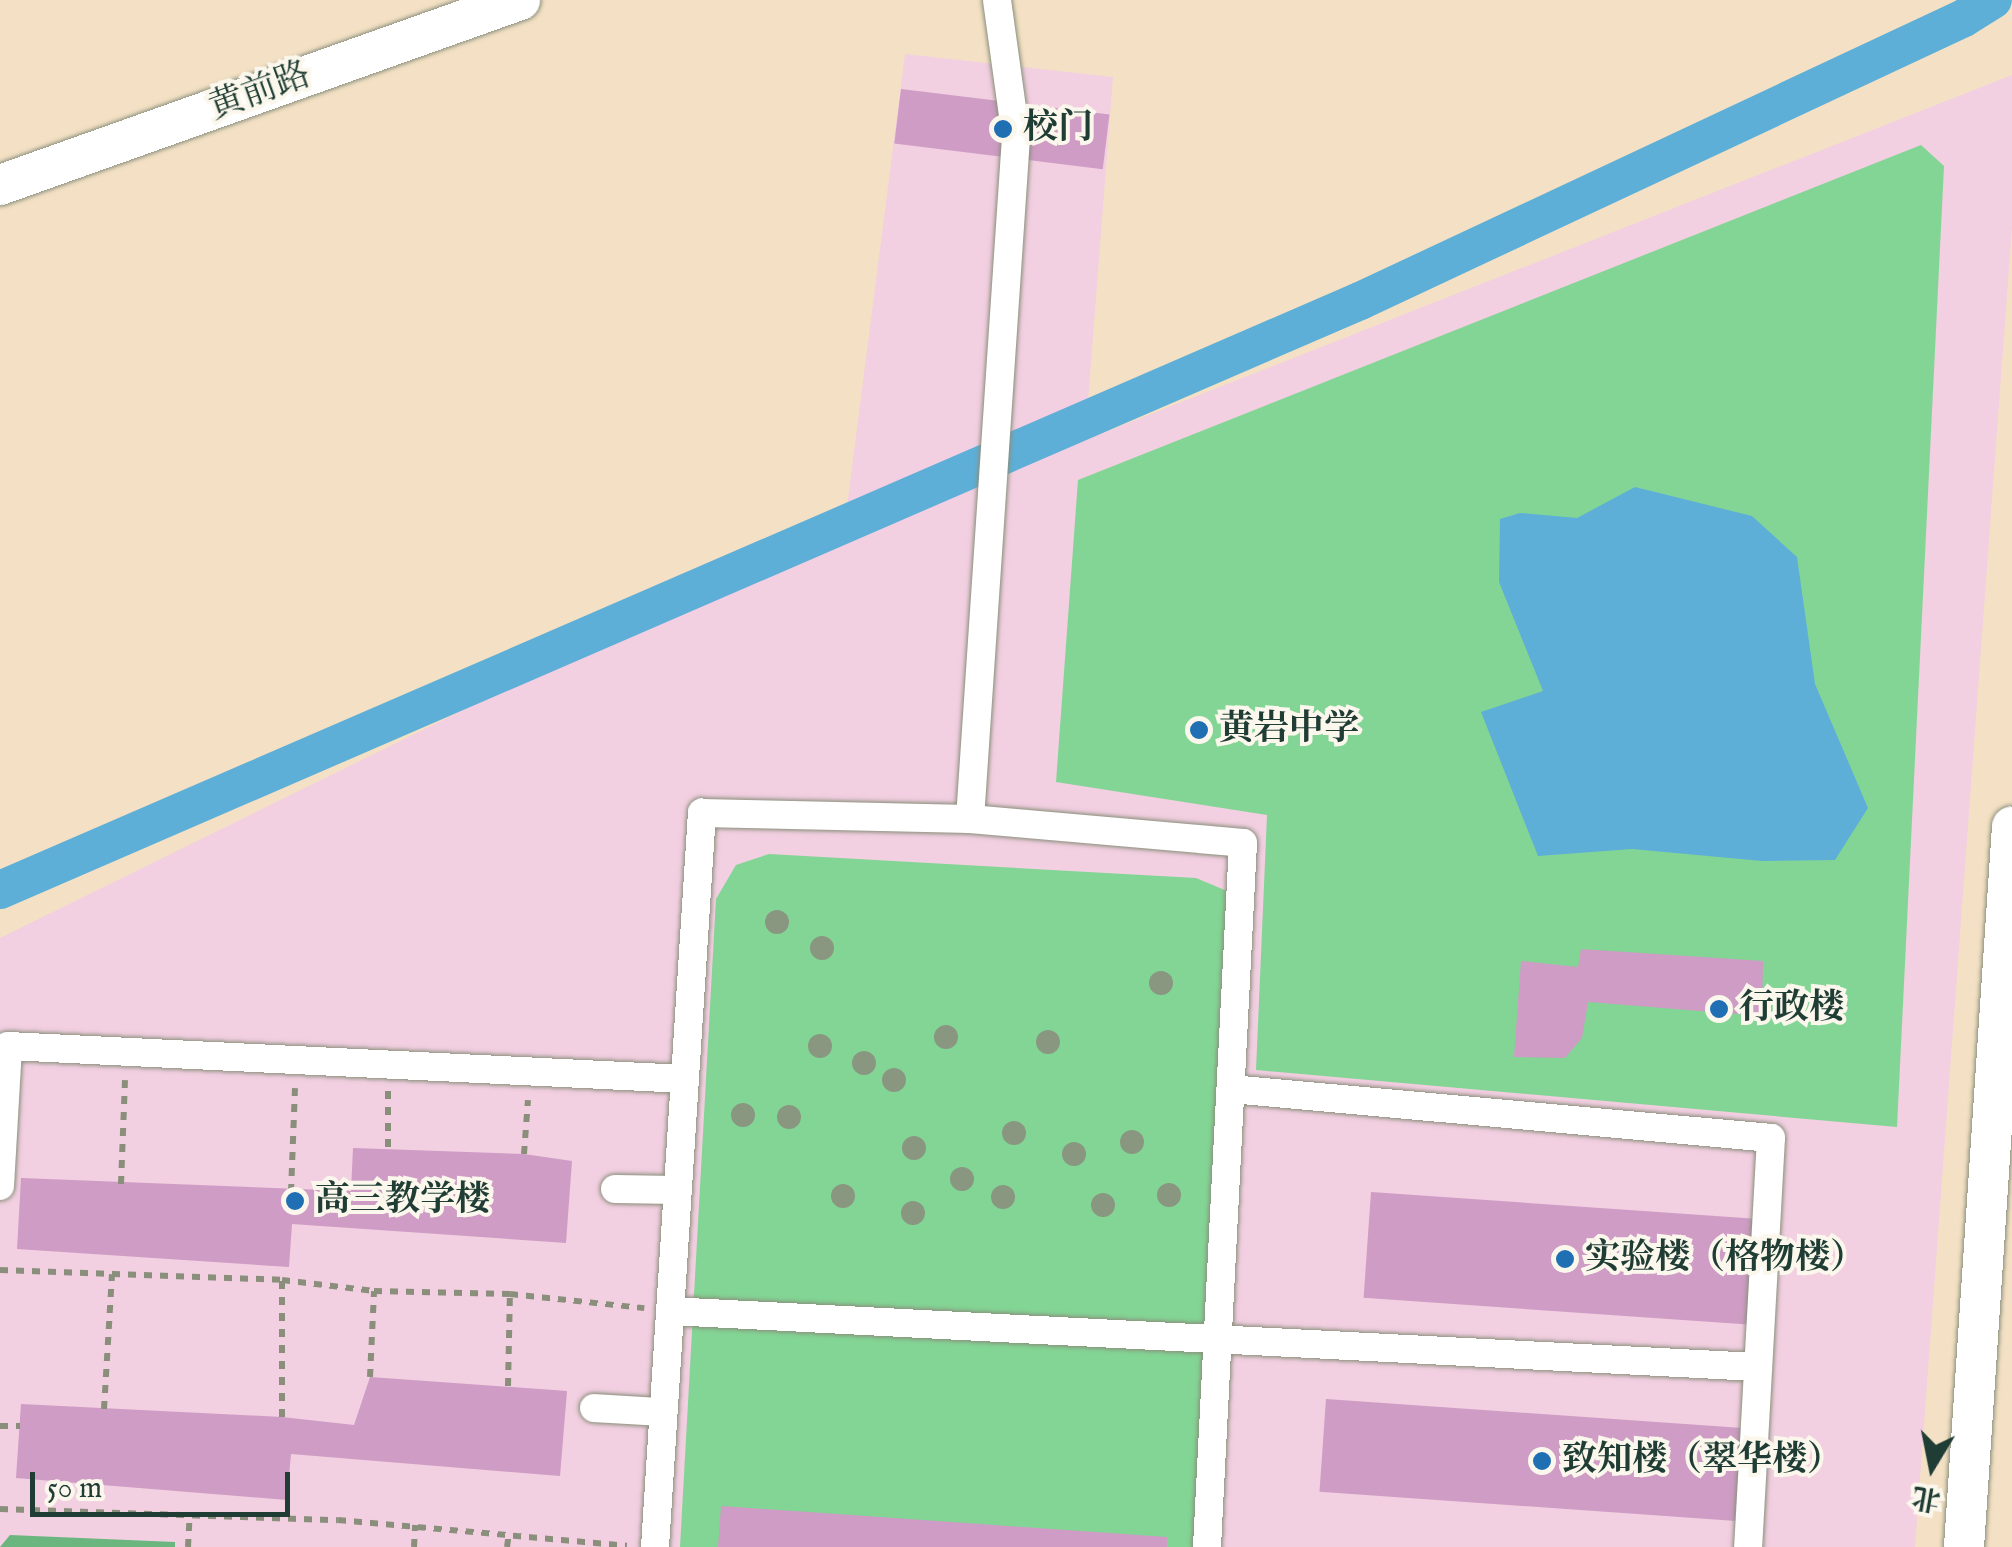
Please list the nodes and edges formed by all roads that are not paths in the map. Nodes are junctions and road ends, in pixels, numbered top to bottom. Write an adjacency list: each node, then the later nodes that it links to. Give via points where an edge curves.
1 (520, 0): 3 (main road, 黄前路)
2 (997, 0): 4 (street, via 1016,136)
3 (0, 185)
4 (970, 819): 6 (street, via 702,813); 7 (street, via 1243,844)
5 (2012, 827): 19 (main road)
6 (684, 1079): 8 (street, via 8,1046); 10 (street)
7 (1231, 1089): 12 (street); 13 (street, via 1771,1138)
8 (0, 1186)
9 (615, 1188): 10 (street)
10 (677, 1190): 11 (street)
11 (670, 1311): 12 (street); 15 (street)
12 (1217, 1339): 13 (street); 17 (street)
13 (1758, 1367): 18 (street)
14 (594, 1408): 15 (street)
15 (662, 1412): 16 (street)
16 (655, 1547)
17 (1207, 1547)
18 (1748, 1547)
19 (1964, 1547)

